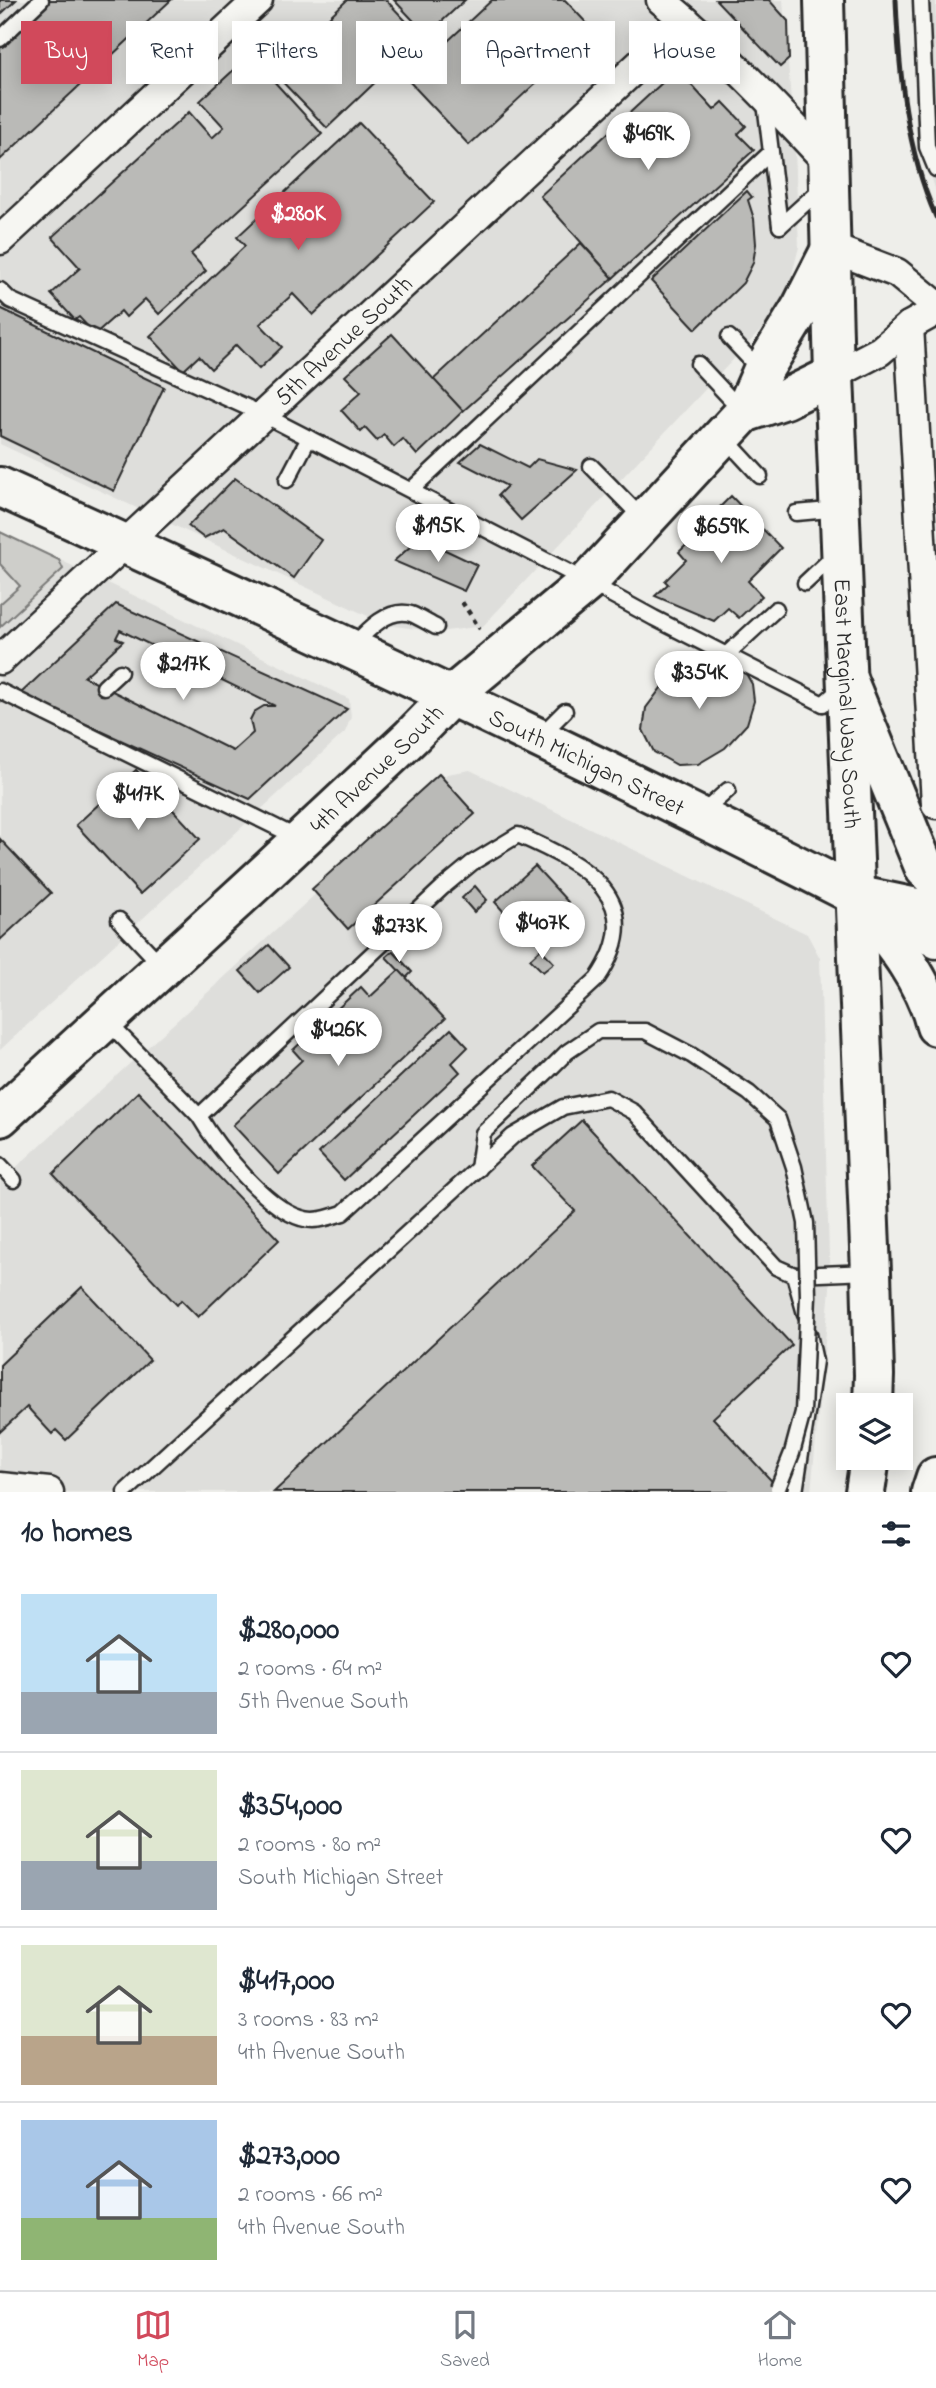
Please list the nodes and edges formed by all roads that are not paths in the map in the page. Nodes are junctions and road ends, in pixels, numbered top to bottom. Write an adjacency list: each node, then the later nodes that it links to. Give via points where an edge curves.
1 (41, 0): 7 (lane)
2 (258, 0): 14 (street)
3 (661, 0): 6 (street)
4 (824, 0): 13 (main road, East Marginal Way South)
5 (921, 0): 12 (lane, via 928,146)
6 (686, 21)
7 (0, 39)
8 (629, 74): 24 (street, 5th Avenue South)
9 (740, 74): 10 (street)
10 (765, 98): 11 (lane); 13 (street)
11 (771, 152): 13 (lane, via 780,226); 31 (lane)
12 (936, 169)
13 (829, 172): 15 (main road, East Marginal Way South)
14 (0, 240)
15 (832, 248): 17 (street, via 897,272); 22 (main road, 4th Avenue South); 23 (main road, East Marginal Way South)
16 (0, 290): 24 (lane, via 10,300)
17 (936, 305)
18 (936, 311): 19 (street, 4th Avenue South)
19 (909, 326): 23 (street, 4th Avenue South, via 880,351); 47 (street)
20 (729, 337): 22 (lane)
21 (698, 364): 25 (lane)
22 (762, 372): 25 (main road, 4th Avenue South)
23 (834, 374): 25 (main road, 4th Avenue South); 32 (main road, East Marginal Way South)
24 (264, 415): 26 (lane); 35 (street, 5th Avenue South)
25 (733, 424): 28 (lane); 34 (main road, 4th Avenue South)
26 (309, 438): 29 (lane); 31 (lane)
27 (591, 466): 34 (lane)
28 (760, 476)
29 (287, 480)
30 (0, 487): 35 (main road, South Michigan Street)
31 (411, 490): 37 (lane)
32 (841, 509): 33 (lane); 36 (main road, East Marginal Way South)
33 (796, 513)
34 (644, 521): 37 (main road, 4th Avenue South)
35 (126, 544): 41 (main road, South Michigan Street); 43 (street, 5th Avenue South)
36 (843, 547): 38 (lane); 45 (main road, East Marginal Way South)
37 (588, 582): 42 (lane); 49 (main road, 4th Avenue South)
38 (805, 583)
39 (776, 609): 42 (lane)
40 (436, 627): 41 (lane, via 400,613 374,624)
41 (350, 649): 49 (main road, South Michigan Street)
42 (726, 655): 45 (lane, via 824,704)
43 (0, 660)
44 (120, 672): 46 (lane)
45 (849, 681): 57 (main road, via 925,869); 58 (main road, East Marginal Way South)
46 (104, 687)
47 (932, 690): 52 (street)
48 (0, 691): 56 (lane, via 67,720)
49 (451, 696): 51 (main road, South Michigan Street); 56 (main road, 4th Avenue South)
50 (565, 711): 51 (lane)
51 (538, 738): 55 (main road, South Michigan Street)
52 (934, 751): 54 (street)
53 (728, 790): 55 (lane)
54 (936, 804)
55 (699, 817): 58 (main road, South Michigan Street)
56 (301, 839): 62 (main road, 4th Avenue South)
57 (936, 880)
58 (855, 895): 59 (main road); 61 (street, South Michigan Street); 64 (main road, via 907,960); 70 (main road, East Marginal Way South)
59 (936, 912)
60 (119, 919): 62 (lane)
61 (936, 944)
62 (163, 967): 63 (main road, 4th Avenue South)
63 (107, 1020): 65 (lane); 66 (main road, 4th Avenue South)
64 (936, 1026)
65 (199, 1116): 65 (lane, via 266,1197 300,1218 319,1220 343,1213 597,979 611,959 617,937 618,918 611,897 550,849 518,835 443,887)
66 (0, 1117)
67 (0, 1165): 69 (lane)
68 (478, 1169): 71 (lane, via 513,1136 563,1107 608,1098 634,1112 776,1267); 76 (lane, bridge, via 483,1133 567,1052 598,1031 645,1031 749,1093 778,1119 806,1223 808,1296 803,1412); 78 (lane)
69 (14, 1180)
70 (871, 1272): 71 (lane); 72 (main road, East Marginal Way South)
71 (794, 1275): 79 (lane, via 815,1361)
72 (873, 1393)
73 (868, 1470): 80 (main road)
74 (936, 1477): 81 (main road)
75 (0, 1487): 77 (street)
76 (775, 1490)
77 (49, 1492)
78 (125, 1492)
79 (795, 1492)
80 (865, 1492)
81 (931, 1492)

